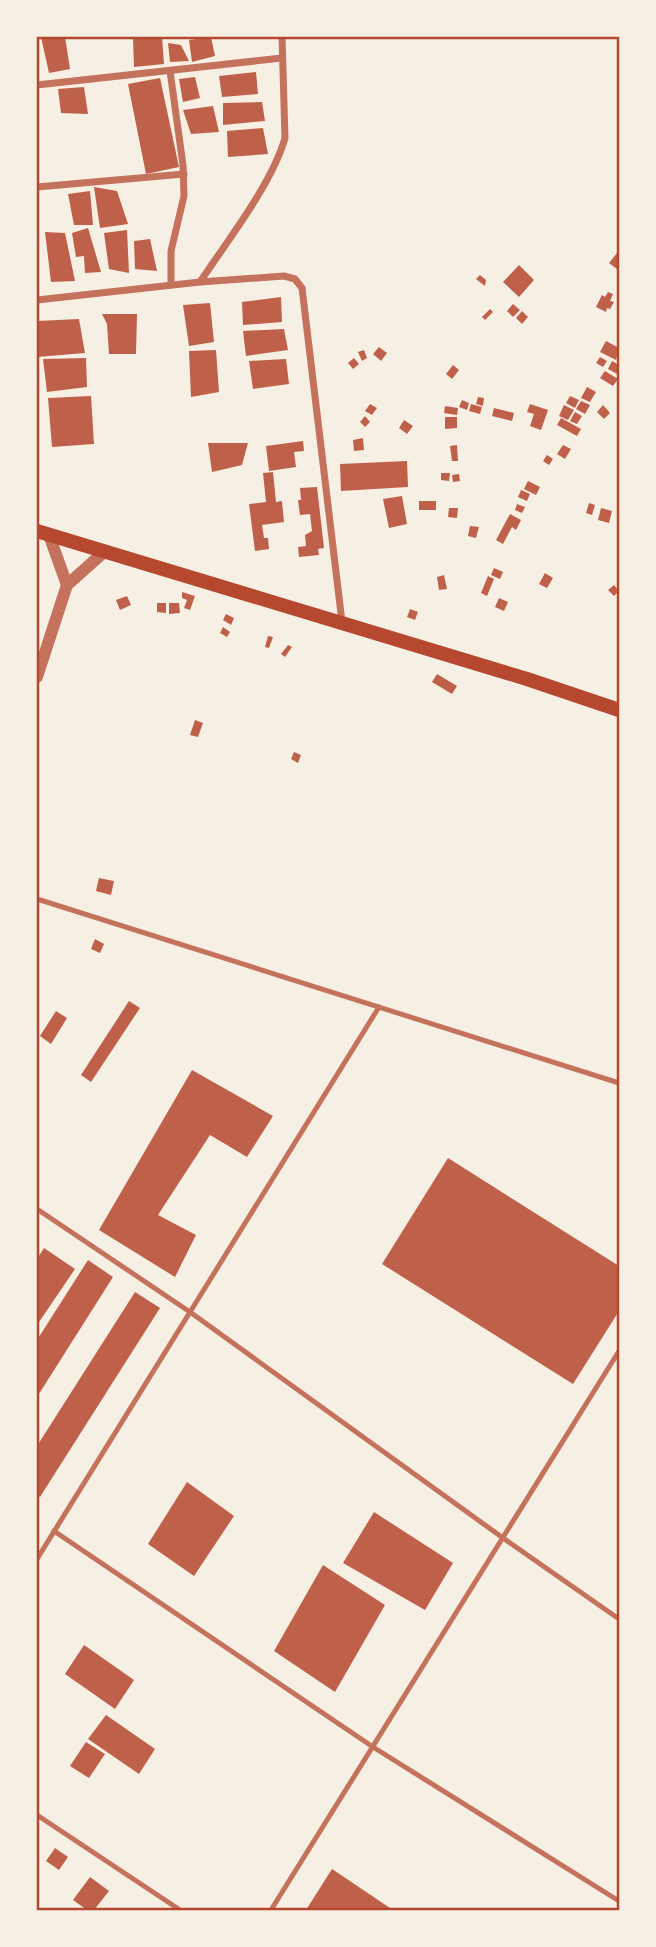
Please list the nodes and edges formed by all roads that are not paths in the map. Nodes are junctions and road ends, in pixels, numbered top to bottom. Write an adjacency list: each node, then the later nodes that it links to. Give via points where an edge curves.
1 (282, 37): 2 (street)
2 (282, 58): 3 (street); 7 (street, via 285,138 281,153)
3 (170, 71): 4 (street); 5 (street)
4 (37, 85)
5 (184, 174): 6 (street); 8 (street)
6 (37, 187)
7 (200, 282): 8 (street); 13 (street, via 284,276 295,279 302,288)
8 (171, 285): 9 (street)
9 (37, 300)
10 (43, 533): 11 (main road); 12 (street)
11 (104, 552): 12 (street); 13 (main road)
12 (66, 585): 14 (street)
13 (342, 623): 15 (main road)
14 (37, 677)
15 (619, 710)
16 (37, 899): 17 (lane)
17 (379, 1007): 18 (lane); 20 (lane)
18 (619, 1083)
19 (37, 1209): 20 (lane)
20 (190, 1311): 22 (lane); 23 (lane)
21 (619, 1351): 23 (lane)
22 (54, 1531): 24 (lane); 26 (lane)
23 (503, 1538): 25 (lane); 26 (lane)
24 (37, 1559)
25 (619, 1619)
26 (373, 1747): 28 (lane); 30 (lane)
27 (37, 1815): 29 (lane)
28 (619, 1900)
29 (180, 1910)
30 (271, 1910)

